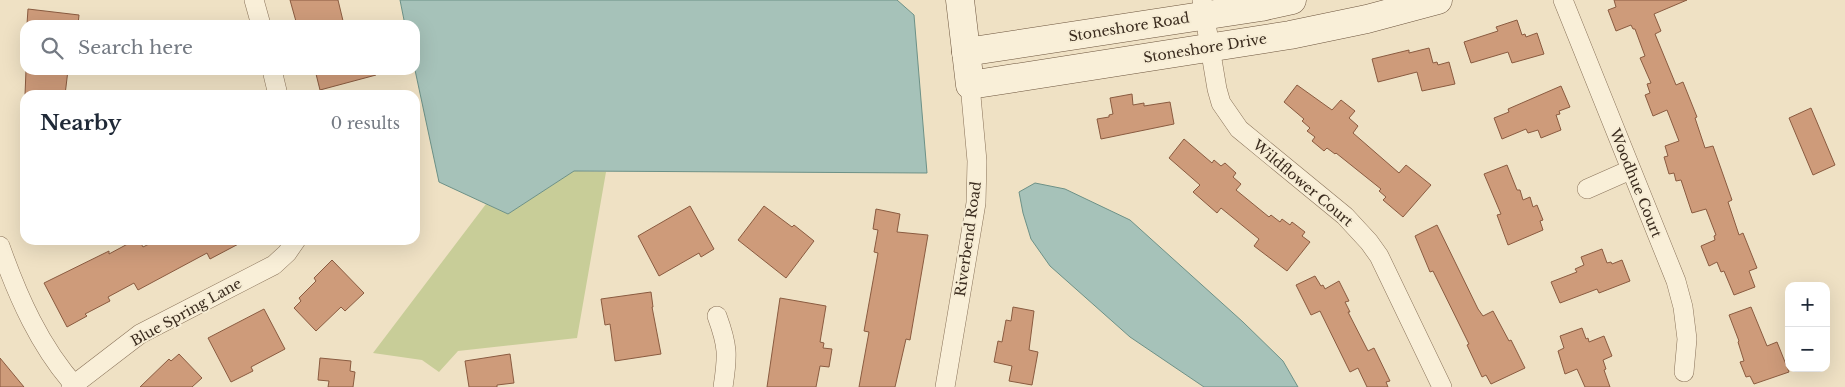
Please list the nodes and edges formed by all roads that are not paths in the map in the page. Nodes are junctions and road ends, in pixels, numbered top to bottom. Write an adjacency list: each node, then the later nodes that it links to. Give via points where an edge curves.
1 (254, 0): 7 (street)
2 (960, 0): 9 (street, Riverbend Road)
3 (1292, 0): 6 (street, Stoneshore Road, via 1261,8)
4 (1438, 0): 8 (street, Stoneshore Drive, via 1290,35)
5 (1563, 0): 13 (street, Woodhue Court)
6 (1203, 8): 8 (street, Wildflower Court); 9 (street, Stoneshore Road)
7 (260, 20)
8 (1210, 47): 11 (street, Stoneshore Drive); 22 (street, Wildflower Court, via 1216,88 1232,120 1345,216 1369,242 1379,256)
9 (966, 52): 11 (street, Riverbend Road)
10 (273, 75): 12 (street)
11 (970, 85): 21 (street, Riverbend Road, via 977,161 976,203)
12 (277, 90)
13 (1630, 170): 14 (street); 18 (street, Woodhue Court, via 1676,281 1683,307 1687,339)
14 (1586, 189)
15 (293, 245): 19 (street, Blue Spring Lane, via 274,265 140,334)
16 (0, 246): 19 (street, via 36,330)
17 (717, 316): 20 (street, via 725,338 727,358)
18 (1684, 372)
19 (74, 386)
20 (723, 387)
21 (945, 387)
22 (1442, 387)

